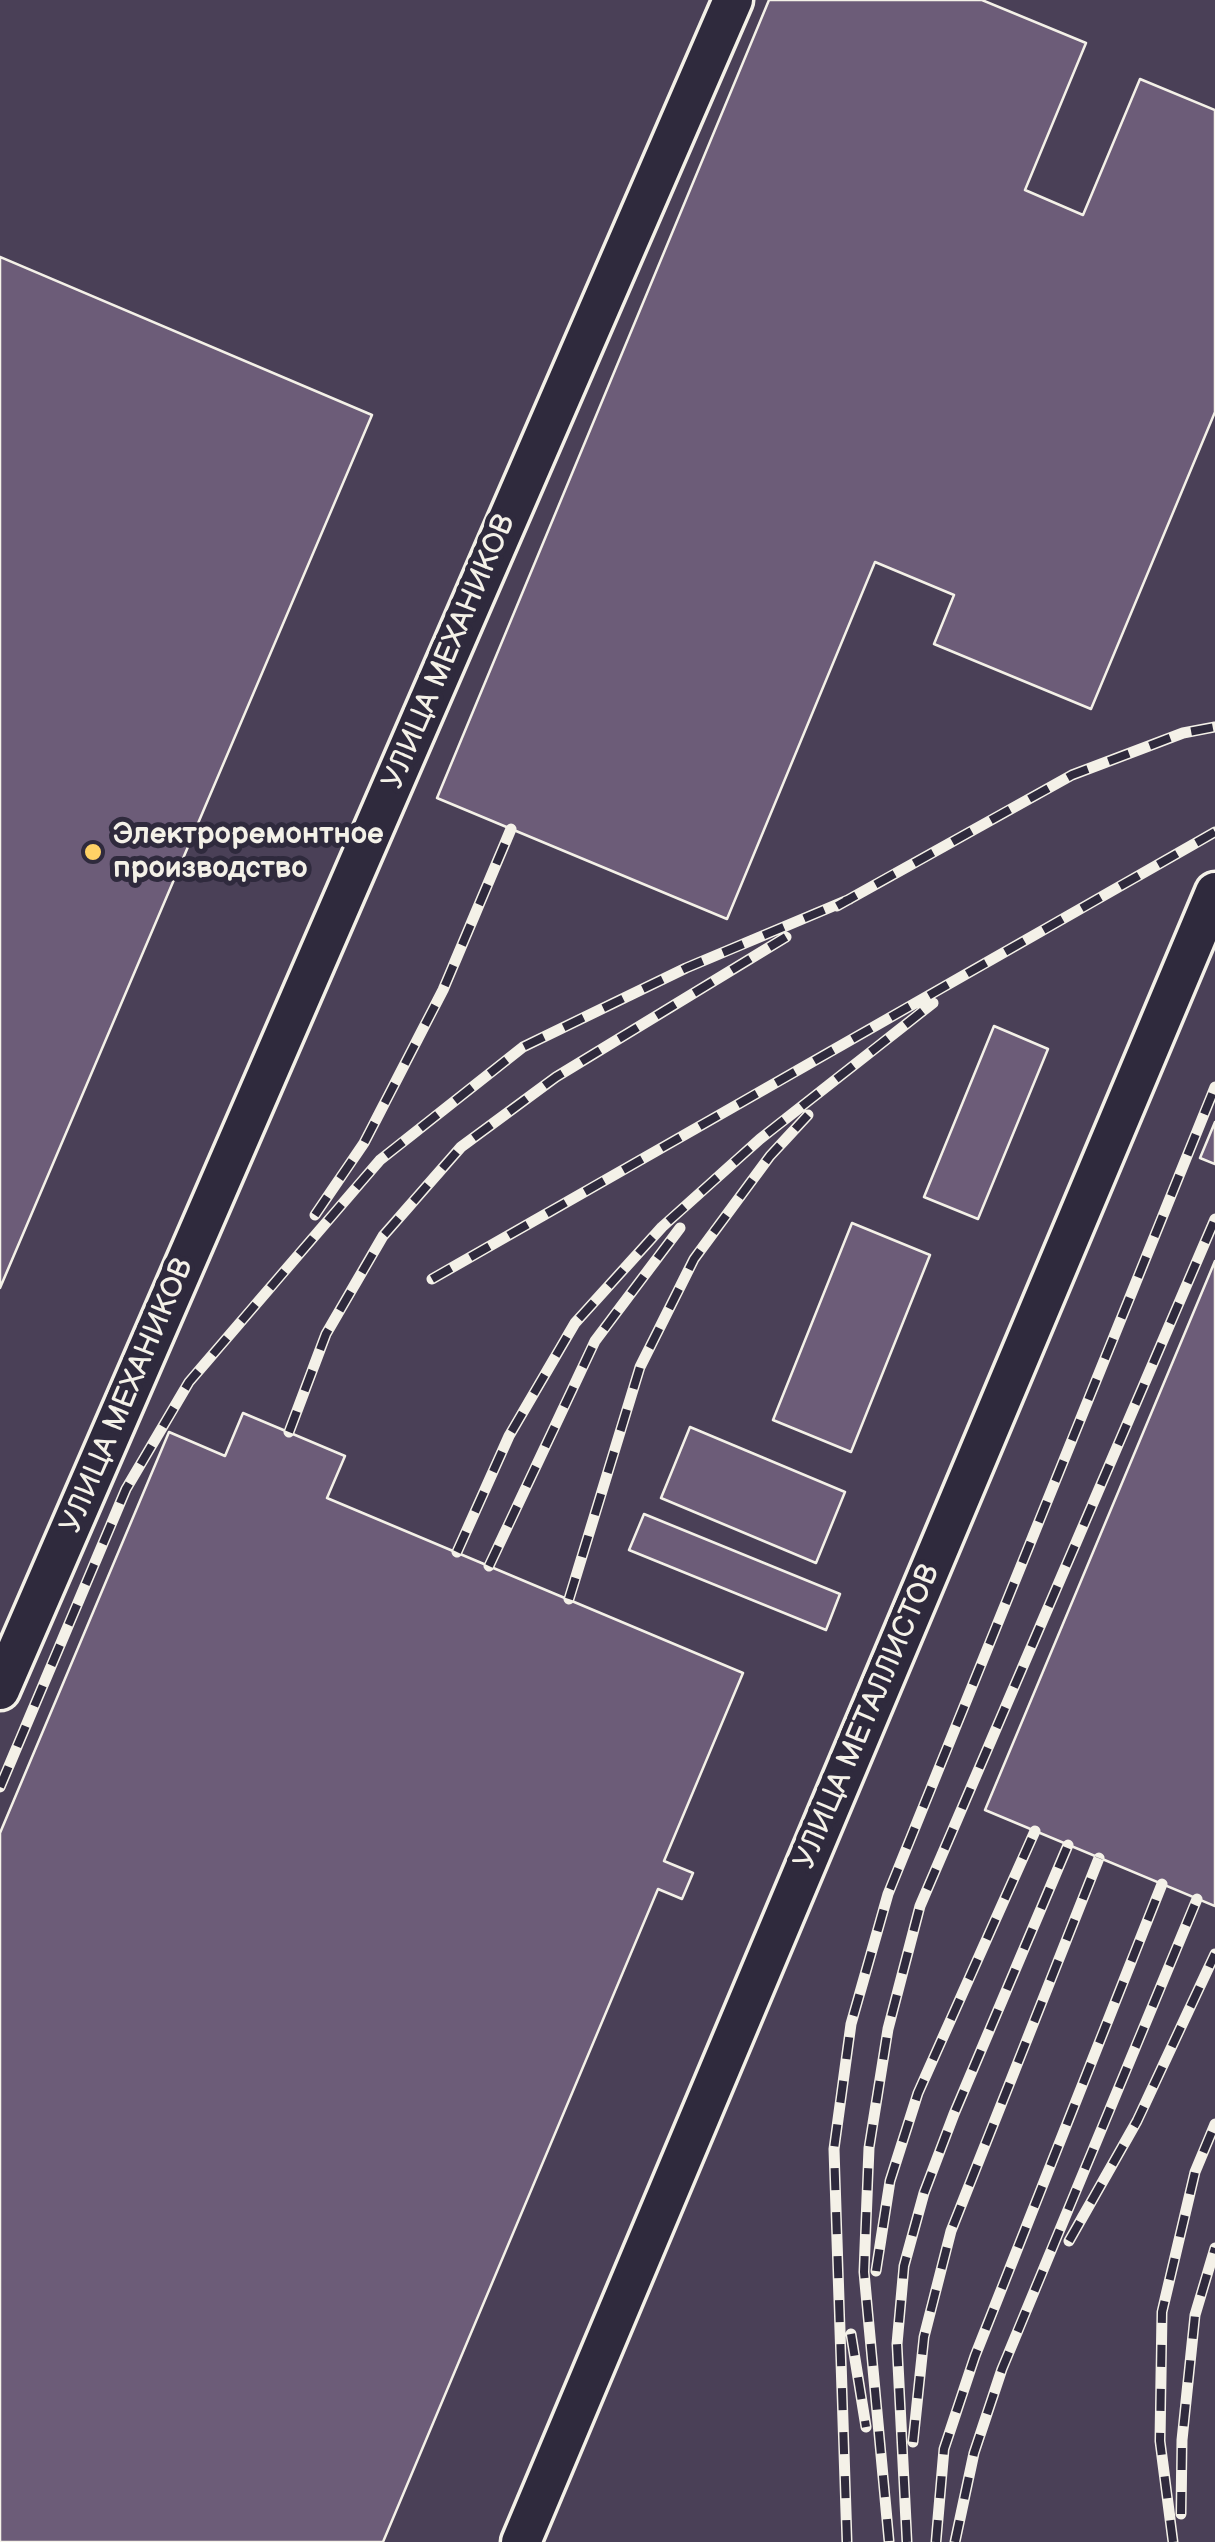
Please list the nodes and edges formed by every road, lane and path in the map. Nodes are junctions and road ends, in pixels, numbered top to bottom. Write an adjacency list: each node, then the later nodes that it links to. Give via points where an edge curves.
1 (733, 0): 3 (street, УЛИЦА МЕХАНИКОВ)
2 (1215, 892): 4 (street, УЛИЦА МЕТАЛЛИСТОВ)
3 (0, 1690)
4 (521, 2542)

